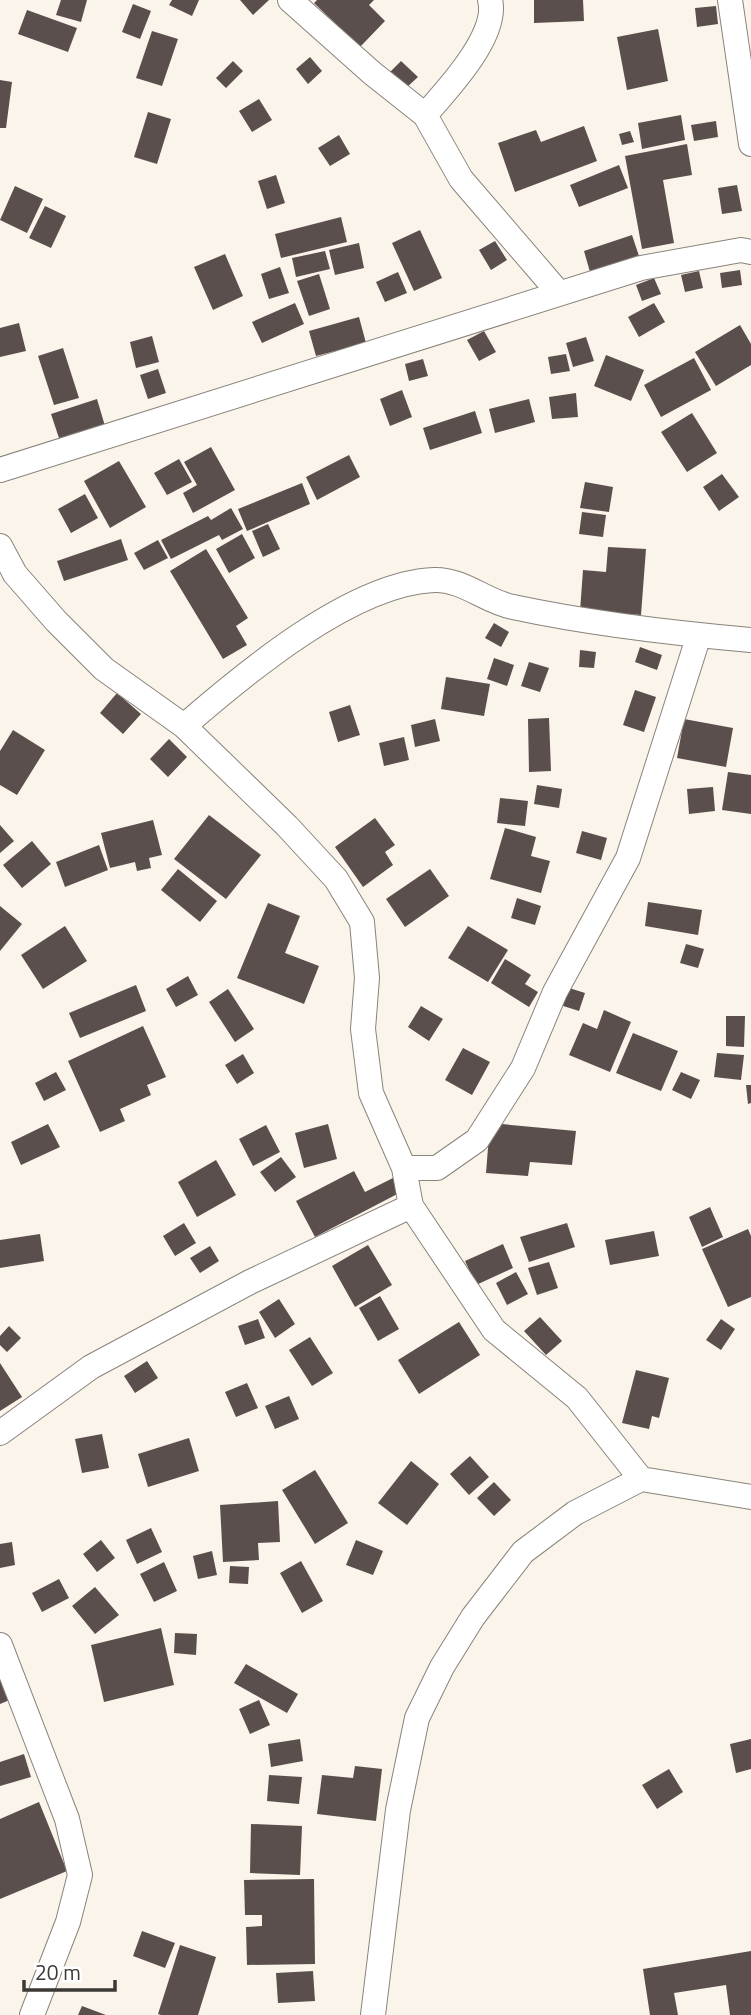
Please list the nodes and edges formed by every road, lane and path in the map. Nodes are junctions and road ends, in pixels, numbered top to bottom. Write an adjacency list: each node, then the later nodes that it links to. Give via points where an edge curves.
1 (290, 0): 4 (street)
2 (491, 0): 4 (street, via 487,32)
3 (730, 0): 5 (street)
4 (425, 115): 7 (street, via 461,179)
5 (751, 144)
6 (751, 253): 7 (street, via 741,250 642,268)
7 (559, 293): 8 (street)
8 (0, 470)
9 (0, 546): 12 (street, via 15,574 104,669)
10 (699, 635): 11 (street); 12 (street, via 607,625 509,607 471,587 435,579 357,602 320,622 242,676); 13 (street, via 628,858 555,992 523,1068 477,1140 437,1168)
11 (751, 640)
12 (184, 726): 13 (street, via 287,825 336,879 362,922 368,978 363,1029 371,1093)
13 (404, 1168): 14 (street)
14 (411, 1206): 15 (street, via 250,1282 91,1367); 16 (street, via 494,1330 577,1398)
15 (0, 1433)
16 (641, 1479): 17 (street); 20 (street, via 575,1513 523,1552 442,1667 417,1718 401,1797)
17 (751, 1497)
18 (0, 1645): 19 (street, via 67,1819 80,1875 68,1922)
19 (32, 2015)
20 (373, 2015)

